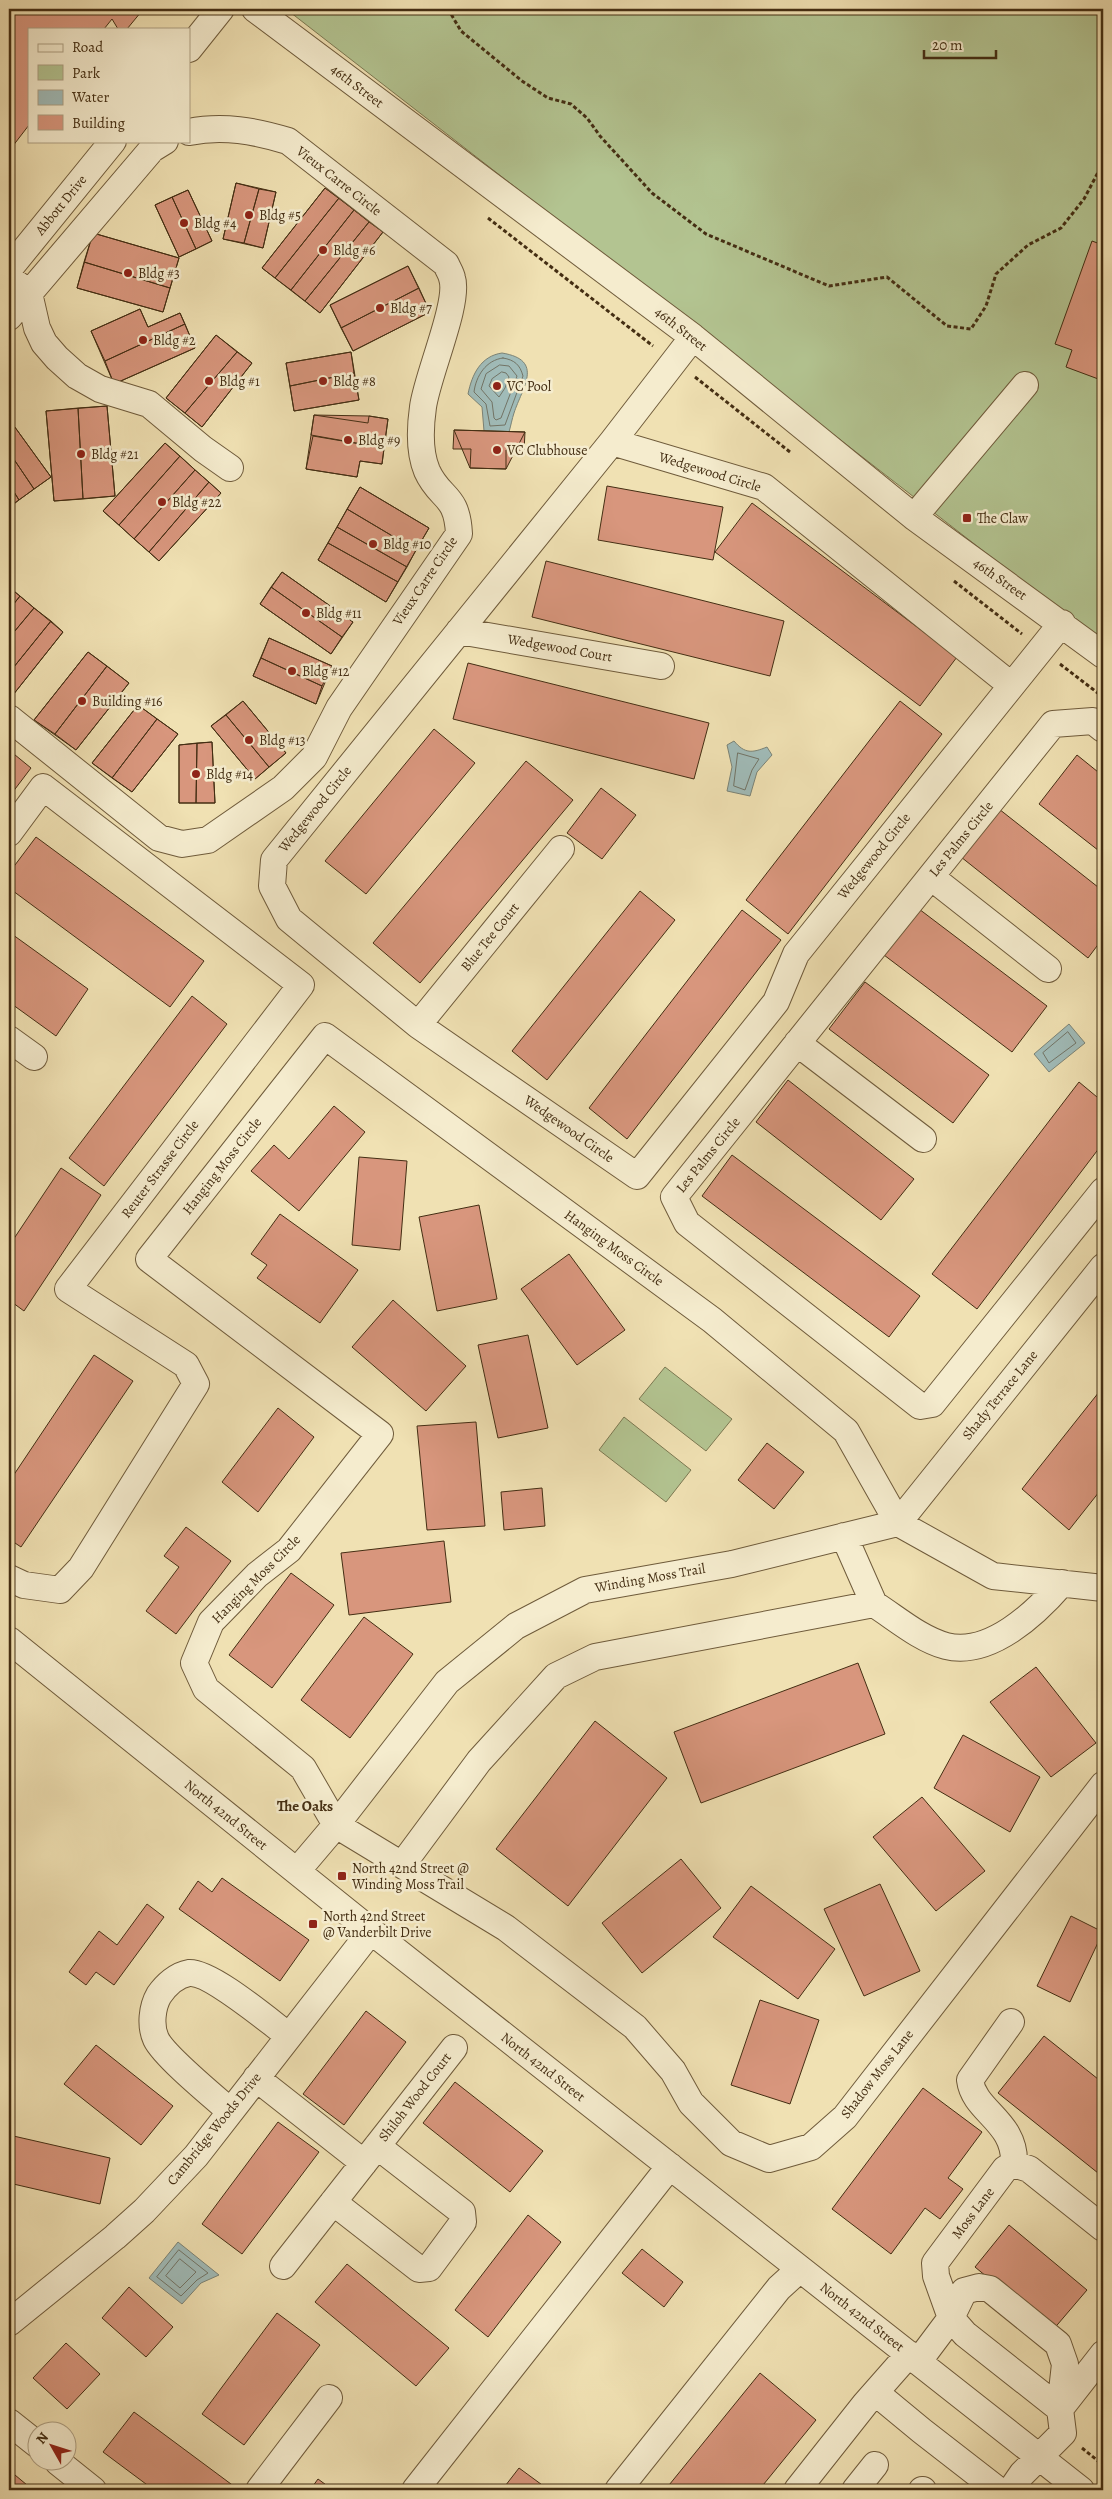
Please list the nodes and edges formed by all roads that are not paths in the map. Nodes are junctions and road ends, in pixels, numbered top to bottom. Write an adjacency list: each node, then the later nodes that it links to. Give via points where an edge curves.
1 (221, 9): 3 (street)
2 (255, 9): 10 (street, 46th Street)
3 (190, 48)
4 (190, 132): 20 (street, Vieux Carre Circle, via 234,129 288,141 446,264 453,279 453,298 429,376 421,437 428,473 451,500 458,516 459,534 339,708 314,757 283,788 208,840 182,844 160,838)
5 (112, 142): 7 (street, Abbott Drive)
6 (163, 142): 8 (street, via 152,149)
7 (9, 269)
8 (19, 285): 9 (street); 13 (street, via 44,343 77,376 100,389 149,404)
9 (9, 318)
10 (693, 337): 12 (street, Wedgewood Circle); 14 (street, 46th Street)
11 (1025, 385): 14 (street)
12 (612, 442): 16 (street, Wedgewood Circle); 19 (street, Wedgewood Circle, via 764,487)
13 (230, 468)
14 (914, 517): 15 (street, 46th Street)
15 (1062, 623): 17 (street, 46th Street); 19 (street, Wedgewood Circle)
16 (459, 631): 18 (street, Wedgewood Court); 26 (street, Wedgewood Circle, via 274,860 272,886 289,919)
17 (1103, 655)
18 (661, 666)
19 (1012, 685): 31 (street, Wedgewood Circle, via 796,954 776,1002)
20 (9, 718)
21 (1103, 728): 24 (street, Les Palms Circle, via 1093,720 1053,724)
22 (9, 833): 37 (street, Reuter Strasse Circle, via 43,787 301,985 68,1290 186,1365 196,1384 76,1573 60,1590 24,1585)
23 (561, 849): 26 (street, Blue Tee Court)
24 (930, 876): 25 (street); 28 (street, Les Palms Circle)
25 (1048, 969)
26 (418, 1025): 31 (street, Wedgewood Circle)
27 (9, 1039): 29 (street)
28 (797, 1043): 30 (street); 33 (street, Les Palms Circle)
29 (34, 1057)
30 (923, 1139)
31 (637, 1176): 33 (street, Wedgewood Circle)
32 (1103, 1191): 33 (street, Les Palms Circle, via 932,1404 920,1406 687,1223)
33 (674, 1197)
34 (1103, 1267): 35 (street, Shady Terrace Lane)
35 (898, 1523): 36 (street, Winding Moss Trail); 38 (street, via 993,1576); 43 (street, Hanging Moss Circle, via 846,1431 712,1320 326,1036 149,1259 380,1434 289,1550 257,1575 211,1622 194,1663 206,1689 302,1768)
36 (844, 1536): 40 (street); 43 (street, Winding Moss Trail, via 732,1564 585,1590 516,1626 447,1682)
37 (9, 1578)
38 (1062, 1583): 39 (street); 40 (street, via 1041,1608 1009,1632 964,1647 947,1646 928,1639)
39 (1103, 1588)
40 (874, 1604): 44 (street, via 595,1658 556,1676 479,1761)
41 (9, 1640): 45 (street, North 42nd Street)
42 (1103, 1785): 44 (street, Shadow Moss Lane, via 844,2117 812,2147 769,2159 732,2143 691,2103 673,2070 635,2027 506,1928)
43 (336, 1825): 44 (street, Shadow Moss Lane); 45 (street, Winding Moss Trail)
44 (402, 1865)
45 (297, 1871): 46 (street, North 42nd Street)
46 (371, 1931): 48 (street, Cambridge Woods Drive); 54 (street, North 42nd Street)
47 (1011, 2022): 53 (street, via 970,2080 979,2099 1011,2139)
48 (289, 2036): 50 (street, Cambridge Woods Drive); 51 (street, via 202,1976 190,1973 177,1977 162,1991 155,2002 152,2022 156,2040)
49 (454, 2048): 52 (street, Shiloh Wood Court)
50 (256, 2078): 51 (street, Cambridge Woods Drive); 52 (street, Shiloh Wood Court)
51 (230, 2111): 60 (street, Cambridge Woods Drive, via 196,2156 144,2211)
52 (371, 2154): 55 (street, Shiloh Wood Court); 55 (street, Shiloh Wood Court, via 462,2212 463,2222 429,2268 419,2269)
53 (1014, 2164): 56 (street, via 1029,2169); 59 (street, Moss Lane, via 1005,2169 935,2263 936,2276)
54 (670, 2166): 58 (street, North 42nd Street); 73 (street)
55 (333, 2202): 57 (street, Shiloh Wood Court)
56 (1103, 2228)
57 (283, 2266)
58 (800, 2269): 62 (street, North 42nd Street); 74 (street, via 779,2288)
59 (951, 2318): 62 (street); 65 (street, via 965,2334); 65 (street, via 964,2291 979,2287 990,2289 1058,2344 1065,2364)
60 (9, 2323)
61 (1103, 2354): 65 (street)
62 (914, 2358): 63 (street); 68 (street, North 42nd Street)
63 (876, 2393): 75 (street); 77 (street)
64 (328, 2398): 72 (street)
65 (1060, 2409): 68 (street, via 1063,2433)
66 (9, 2422): 67 (street)
67 (28, 2437)
68 (1039, 2456): 78 (street); 79 (street, North 42nd Street)
69 (875, 2465): 76 (street)
70 (70, 2472): 71 (street)
71 (93, 2490)
72 (259, 2490)
73 (415, 2490)
74 (618, 2490)
75 (797, 2490)
76 (855, 2490)
77 (998, 2490)
78 (1011, 2490)
79 (1081, 2490)

